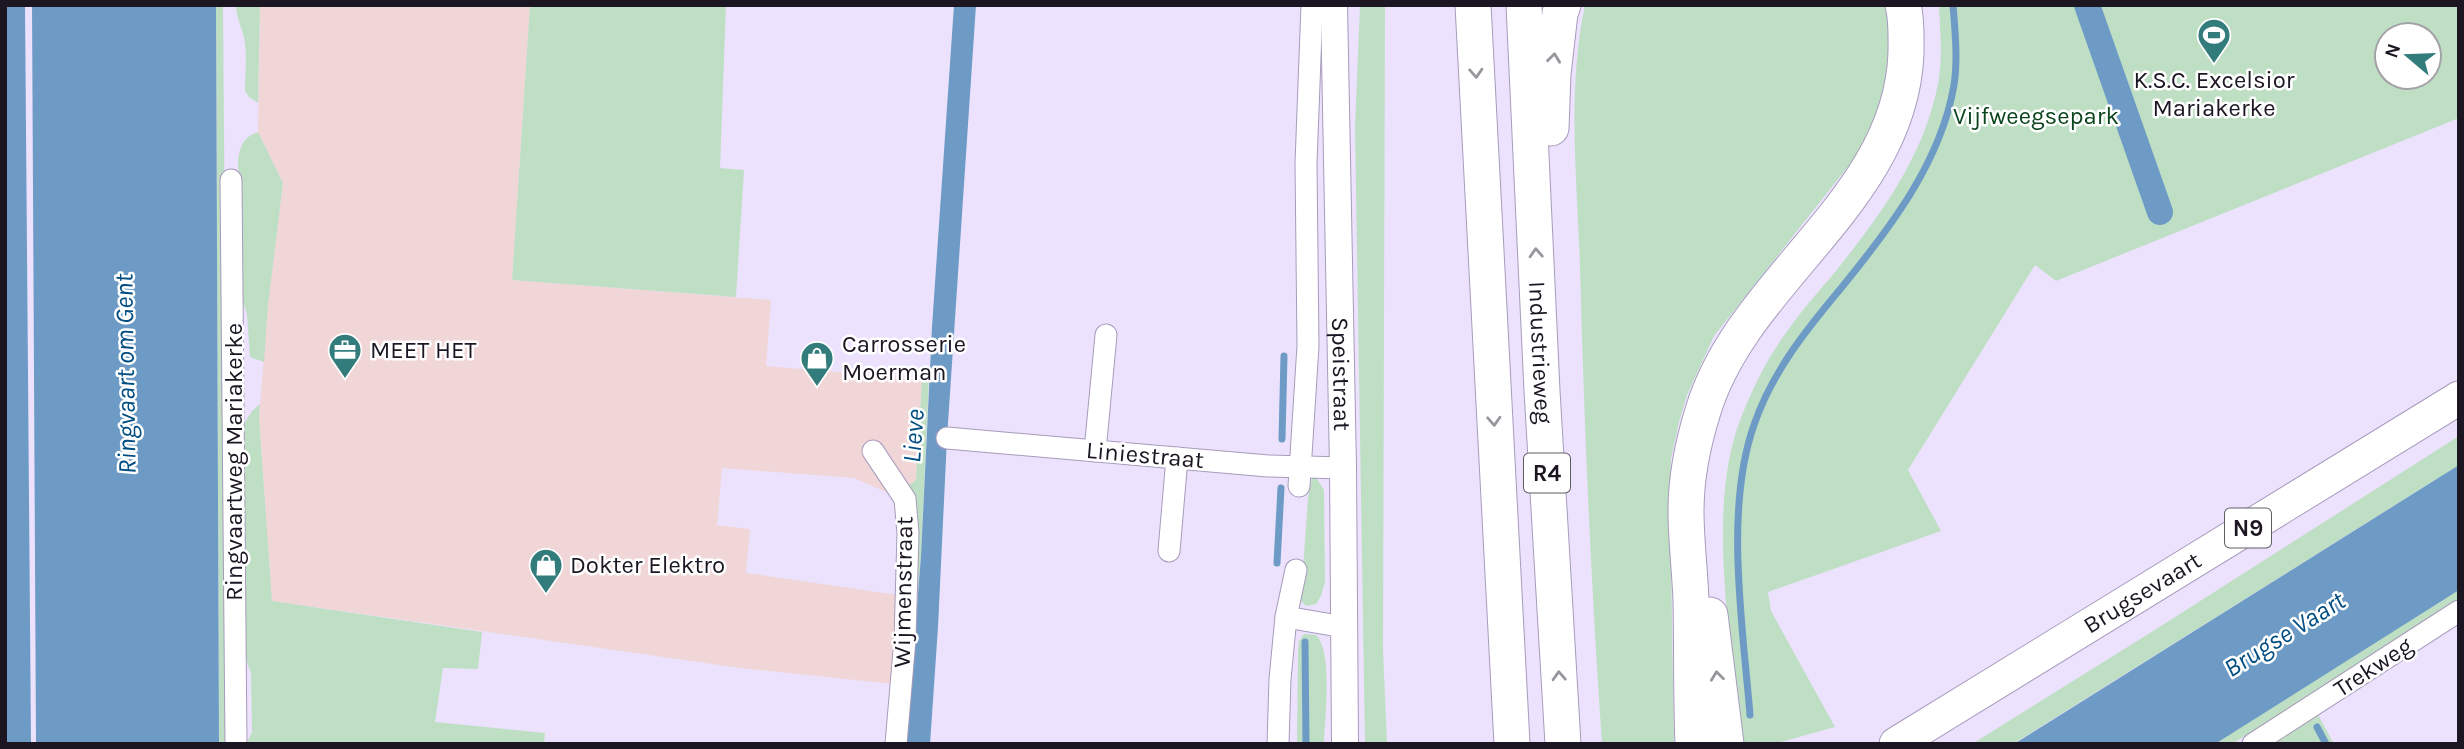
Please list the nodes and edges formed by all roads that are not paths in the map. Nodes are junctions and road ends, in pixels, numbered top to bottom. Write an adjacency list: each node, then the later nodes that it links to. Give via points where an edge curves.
1 (1312, 5): 17 (street, Speistraat, via 1306,163 1308,346)
2 (1334, 5): 16 (street, Speistraat)
3 (1473, 5): 27 (highway, Industrieweg / R4, one-way to 27)
4 (1524, 5): 9 (highway, Industrieweg / R4)
5 (1563, 5): 9 (highway, one-way to 5, via 1550,151 1552,74)
6 (1903, 5): 29 (highway, via 1905,77 1896,113 1878,150 1854,191 1734,342 1703,411 1690,465 1686,509)
7 (1920, 5): 30 (highway, one-way to 7, via 1706,548 1710,464 1722,415 1745,363 1774,318 1867,200 1912,118 1921,79)
8 (232, 180): 23 (street, Ringvaartweg Mariakerke)
9 (1534, 202): 28 (highway, Industrieweg / R4, one-way to 9)
10 (1106, 335): 14 (street)
11 (2459, 398): 31 (main road, Brugsevaart / N9)
12 (947, 438): 14 (street, Liniestraat)
13 (873, 451): 24 (street, Wijmenstraat, via 905,499 908,533)
14 (1095, 451): 15 (street, Liniestraat)
15 (1177, 458): 17 (street, Liniestraat); 18 (street)
16 (1343, 468): 17 (street, Liniestraat); 22 (street, Speistraat)
17 (1300, 476)
18 (1169, 551)
19 (1296, 570): 21 (street)
20 (2459, 611): 32 (street, Trekweg)
21 (1286, 617): 22 (street); 25 (street)
22 (1344, 627): 26 (street, Speistraat)
23 (236, 744)
24 (896, 744)
25 (1278, 744)
26 (1346, 744)
27 (1512, 744)
28 (1563, 744)
29 (1693, 744)
30 (1726, 744)
31 (1896, 744)
32 (2253, 744)

